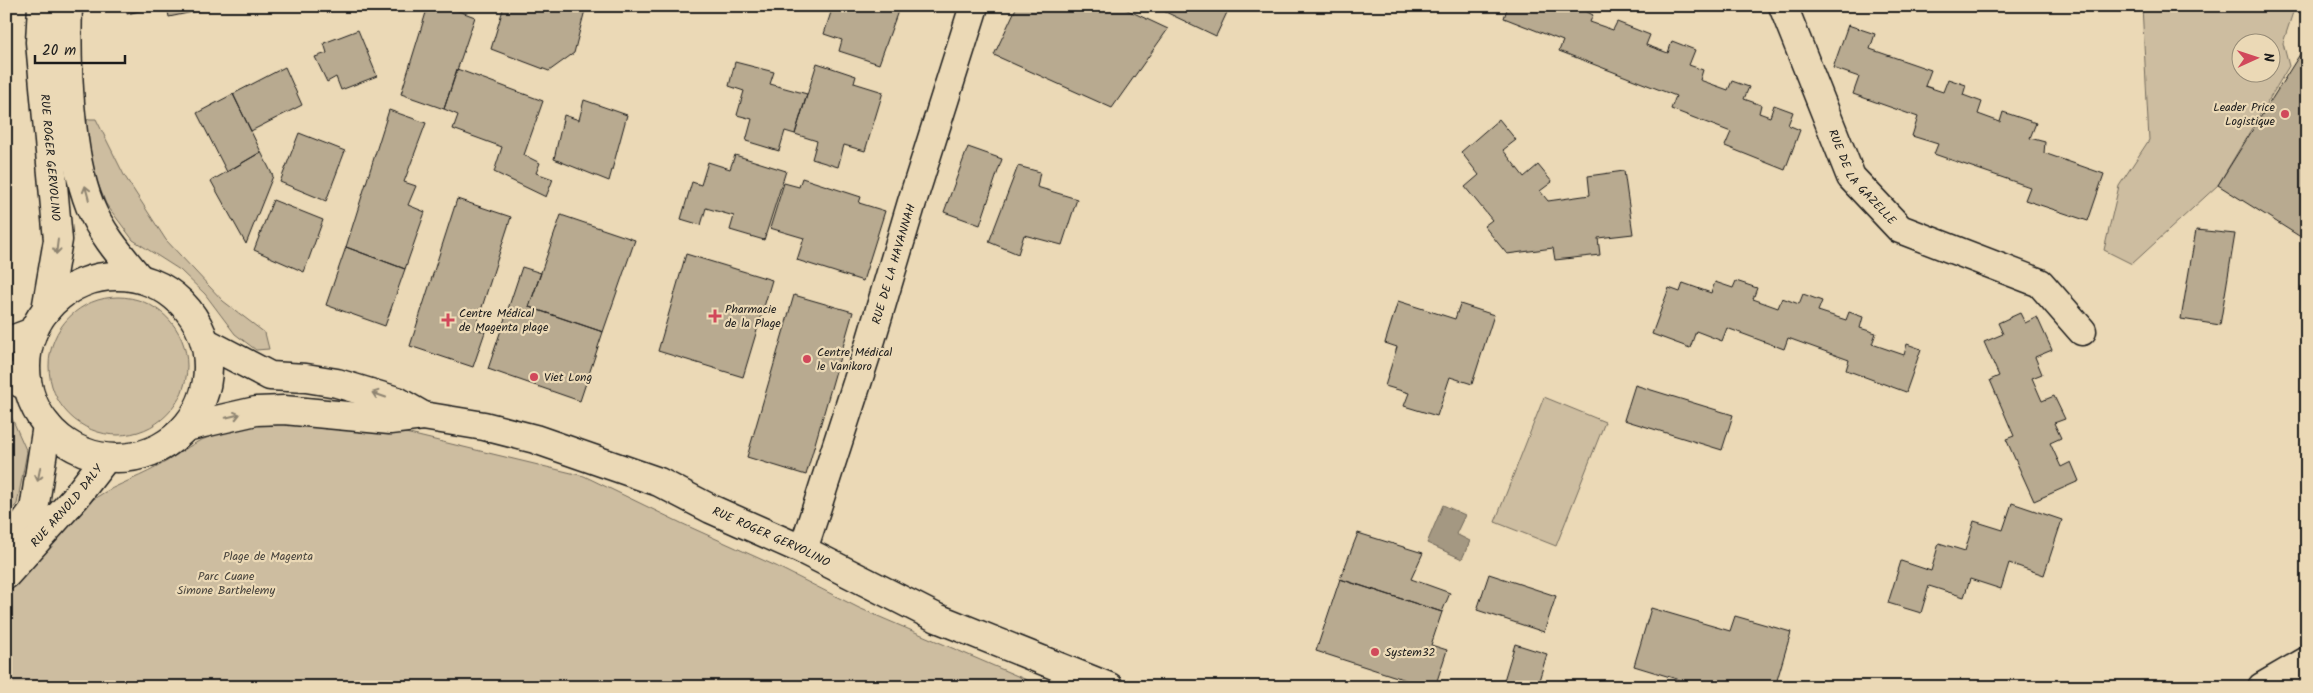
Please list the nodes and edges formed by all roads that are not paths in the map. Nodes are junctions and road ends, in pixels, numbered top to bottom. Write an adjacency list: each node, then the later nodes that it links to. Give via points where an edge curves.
1 (42, 6): 6 (main road, RUE ROGER GERVOLINO, one-way to 6, via 40,42 58,240)
2 (68, 6): 5 (main road, RUE ROGER GERVOLINO, one-way to 2, via 110,242 90,206 78,161 67,48)
3 (974, 6): 16 (main road, RUE DE LA HAVANNAH)
4 (1783, 6): 7 (main road, RUE DE LA GAZELLE, via 1851,178 1900,228 2040,283)
5 (139, 278): 6 (main road, via 113,276 88,281 65,292); 9 (main road, RUE ROGER GERVOLINO, via 161,287 180,301 195,320)
6 (40, 321): 8 (main road); 10 (main road, RUE ROGER GERVOLINO)
7 (2082, 331)
8 (6, 342)
9 (204, 342): 11 (main road, RUE ROGER GERVOLINO, one-way to 9, via 397,401 337,383 270,376); 13 (main road, RUE ROGER GERVOLINO, via 208,364 206,387)
10 (17, 382): 12 (main road, RUE ROGER GERVOLINO)
11 (423, 416): 13 (main road, RUE ROGER GERVOLINO, one-way to 11, via 266,410 390,420); 16 (main road, RUE ROGER GERVOLINO, via 484,426 544,442 659,482)
12 (47, 425): 14 (main road, RUE ROGER GERVOLINO, via 63,441 84,452); 15 (main road, RUE ARNOLD DALY, one-way to 15, via 34,510)
13 (186, 426): 14 (main road, RUE ROGER GERVOLINO, via 170,442 150,452 128,458)
14 (106, 458): 17 (main road, RUE ARNOLD DALY)
15 (6, 547)
16 (803, 550): 19 (main road, RUE ROGER GERVOLINO, via 937,618)
17 (6, 576)
18 (2307, 661): 20 (main road)
19 (1109, 687)
20 (2262, 687)

